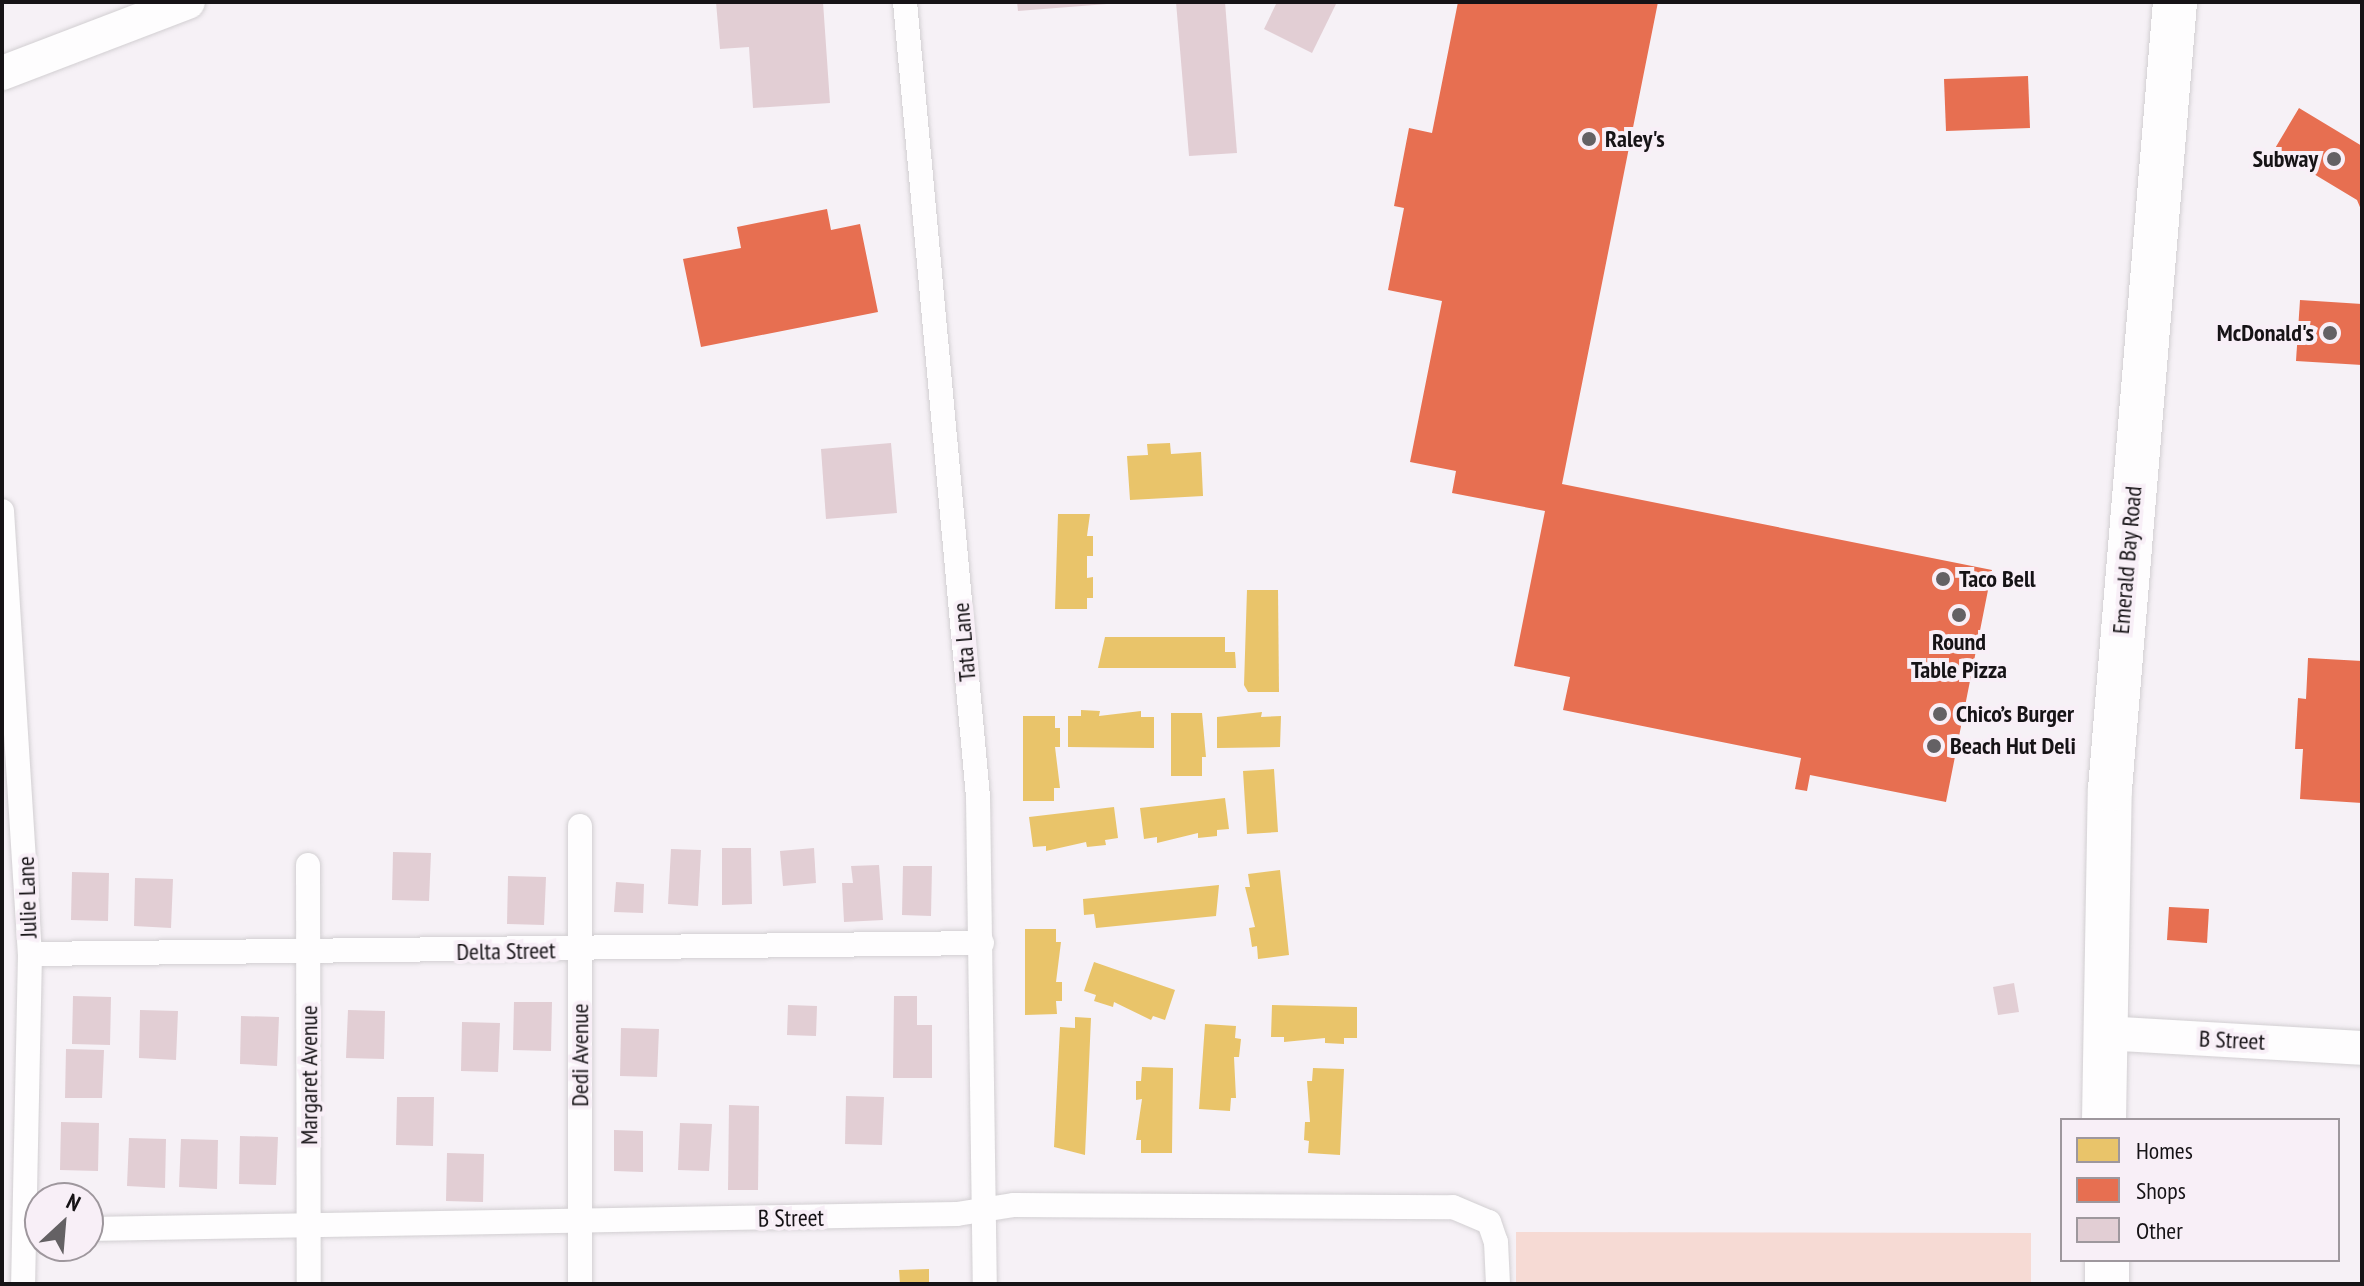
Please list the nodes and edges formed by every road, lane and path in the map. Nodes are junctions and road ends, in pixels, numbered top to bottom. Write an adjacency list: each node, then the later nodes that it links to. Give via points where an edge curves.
1 (188, 2): 4 (street)
2 (905, 2): 8 (street, Tata Lane, via 978,797)
3 (2175, 2): 12 (highway, Emerald Bay Road, via 2111,780)
4 (2, 73)
5 (2, 511): 10 (street, Julie Lane)
6 (580, 826): 9 (street, Dedi Avenue)
7 (308, 865): 11 (street, Margaret Avenue)
8 (982, 943): 9 (street, Delta Street); 16 (street, Tata Lane)
9 (580, 950): 11 (street, Delta Street); 17 (street, Dedi Avenue)
10 (30, 954): 11 (street, Delta Street); 15 (street, Julie Lane)
11 (309, 954): 18 (street, Margaret Avenue)
12 (2103, 1033): 13 (street, B Street); 14 (highway, Emerald Bay Road)
13 (2362, 1048)
14 (2104, 1118)
15 (32, 1182)
16 (985, 1209): 17 (street, B Street, via 957,1214); 25 (street, Tata Lane); 26 (street, B Street, via 1453,1207 1489,1222 1496,1242)
17 (579, 1223): 18 (street, B Street); 24 (street, Dedi Avenue)
18 (309, 1228): 19 (street, B Street); 23 (street, Margaret Avenue)
19 (104, 1229)
20 (27, 1262): 22 (street, Julie Lane)
21 (2107, 1262): 27 (highway)
22 (23, 1284)
23 (309, 1284)
24 (580, 1284)
25 (985, 1284)
26 (1498, 1284)
27 (2107, 1284)

